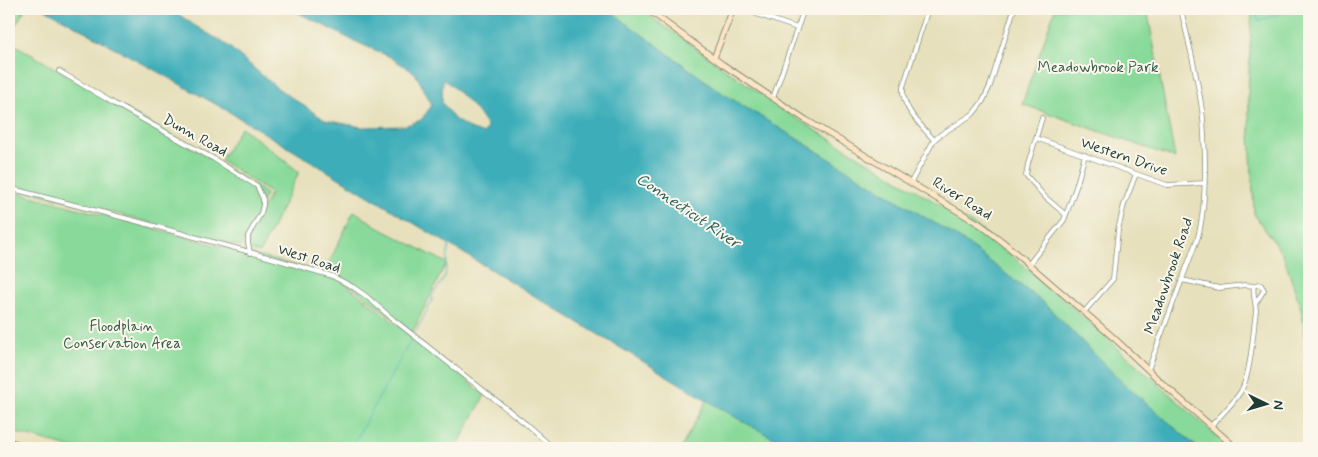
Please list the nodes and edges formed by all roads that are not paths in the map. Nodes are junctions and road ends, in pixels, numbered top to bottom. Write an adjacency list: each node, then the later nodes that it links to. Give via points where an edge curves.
1 (647, 9): 9 (street, River Road)
2 (732, 9): 9 (street)
3 (742, 9): 8 (street)
4 (804, 9): 8 (street)
5 (928, 9): 14 (street, via 903,94 909,111)
6 (1014, 9): 14 (street, via 983,101 977,110)
7 (1181, 9): 18 (street, Meadowbrook Road, via 1200,100)
8 (797, 28): 11 (street)
9 (714, 58): 11 (street, River Road)
10 (59, 71): 21 (street, Dunn Road, via 257,186 263,205 248,236)
11 (773, 98): 17 (street, River Road)
12 (1042, 118): 13 (street)
13 (1036, 138): 15 (street, Western Drive); 20 (street, via 1026,175)
14 (934, 140): 17 (street)
15 (1085, 155): 16 (street, Western Drive); 20 (street)
16 (1136, 174): 18 (street, Western Drive, via 1167,185); 26 (street, via 1118,230 1113,279)
17 (911, 182): 22 (street, River Road, via 981,224)
18 (1205, 183): 23 (street, Meadowbrook Road, via 1200,229)
19 (9, 188): 21 (street, West Road)
20 (1066, 215): 22 (street)
21 (250, 252): 29 (street, West Road, via 332,276 353,287)
22 (1028, 265): 26 (street, River Road)
23 (1182, 280): 24 (street, via 1219,288); 27 (street, Meadowbrook Road)
24 (1254, 286): 25 (street); 25 (street, via 1261,285 1264,290)
25 (1256, 304): 28 (street, via 1243,385 1238,396)
26 (1084, 312): 27 (street, River Road)
27 (1148, 370): 28 (street, River Road)
28 (1211, 426): 30 (street, River Road)
29 (553, 448)
30 (1236, 448)

